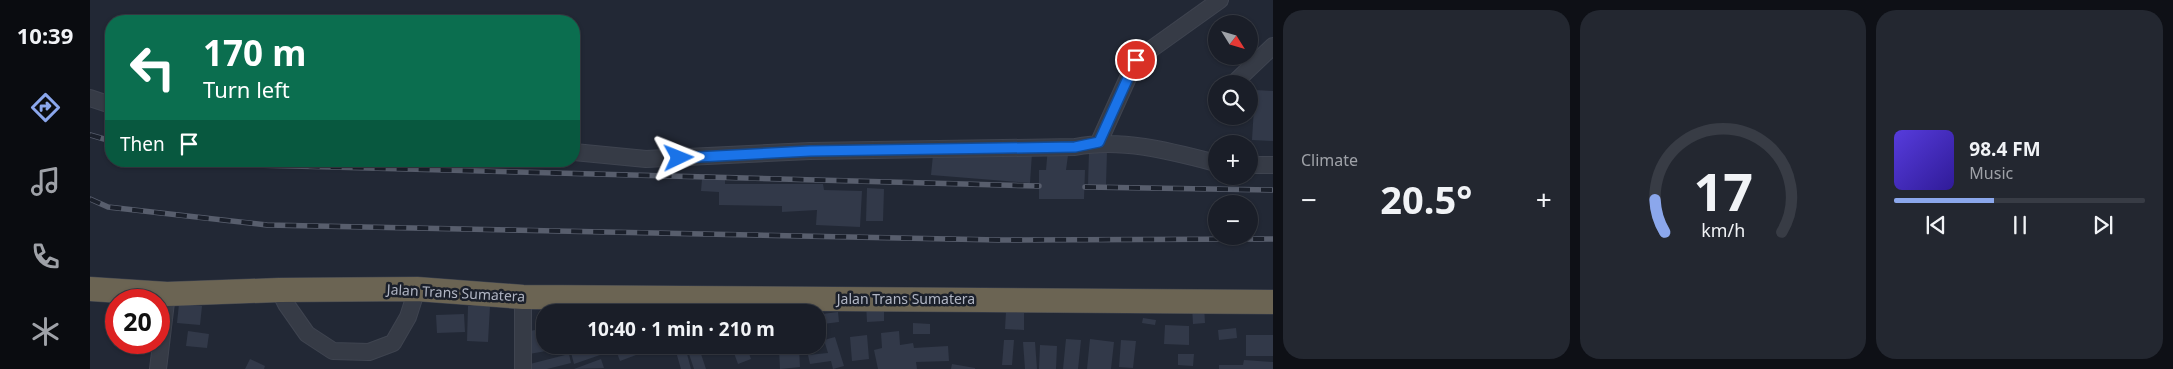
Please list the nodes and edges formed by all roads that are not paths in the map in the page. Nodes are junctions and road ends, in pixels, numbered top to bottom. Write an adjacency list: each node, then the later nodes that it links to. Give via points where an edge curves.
1 (1220, 0): 6 (street, via 1136,60)
2 (1273, 46): 3 (street)
3 (1242, 75)
4 (90, 98): 5 (street)
5 (105, 102)
6 (1099, 142): 7 (street, via 1075,147 810,151 646,159); 8 (street, via 1164,150)
7 (580, 153)
8 (1208, 161)
9 (1258, 165): 10 (street)
10 (1273, 165)
11 (90, 289): 13 (highway, Jalan Trans Sumatera)
12 (417, 289): 14 (highway, Jalan Trans Sumatera); 14 (street, via 408,317 392,342 370,352 333,350 307,334); 16 (highway, Jalan Trans Sumatera)
13 (105, 290)
14 (279, 290): 15 (highway, Jalan Trans Sumatera)
15 (170, 294)
16 (523, 297): 17 (highway, Jalan Trans Sumatera); 20 (street)
17 (1273, 302)
18 (160, 354): 19 (street)
19 (158, 369)
20 (523, 369)

